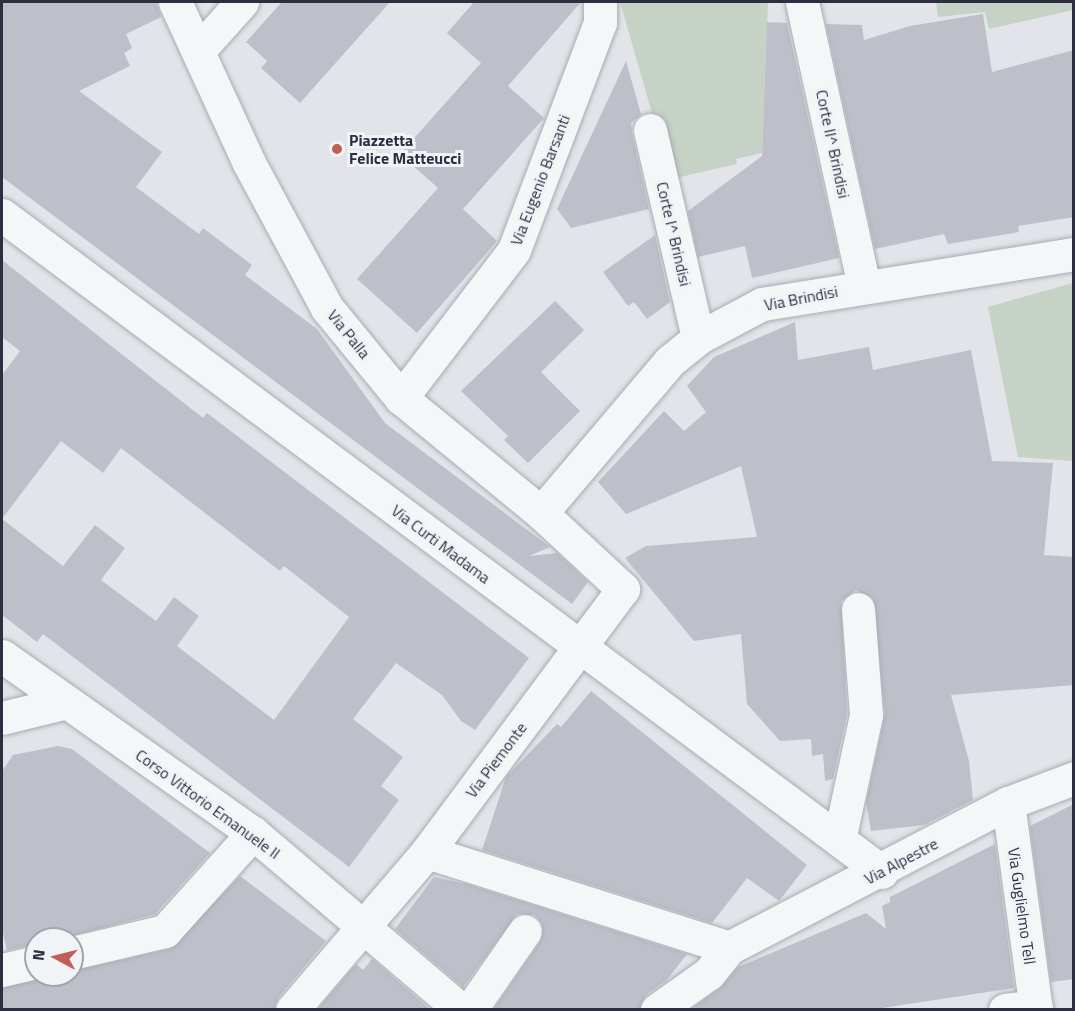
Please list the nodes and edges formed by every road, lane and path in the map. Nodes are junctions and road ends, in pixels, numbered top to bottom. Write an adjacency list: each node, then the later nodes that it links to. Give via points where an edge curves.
1 (175, 2): 5 (street, Via Palla)
2 (242, 2): 5 (street)
3 (600, 2): 11 (street, Via Eugenio Barsanti, via 600,23 514,250)
4 (802, 2): 9 (street, Corte II^ Brindisi)
5 (198, 51): 11 (street, Via Palla, via 249,163 327,309)
6 (650, 130): 10 (street, Corte I^ Brindisi)
7 (2, 215): 15 (street, Via Curti Madama)
8 (1074, 254): 9 (street, Via Brindisi)
9 (864, 286): 10 (street, Via Brindisi, via 762,304)
10 (698, 338): 12 (street, Via Brindisi, via 670,360)
11 (401, 398): 12 (street, Via Palla)
12 (541, 513): 13 (street, Via Palla)
13 (623, 589): 15 (street, Via Piemonte)
14 (858, 609): 22 (street, via 866,715)
15 (580, 648): 22 (street, Via Curti Madama); 23 (street, Via Piemonte)
16 (2, 656): 17 (street, Corso Vittorio Emanuele II)
17 (67, 702): 18 (street); 21 (street, Corso Vittorio Emanuele II)
18 (2, 718)
19 (1074, 778): 20 (street, Via Alpestre)
20 (1008, 803): 24 (street, Via Alpestre); 31 (street, Via Guglielmo Tell)
21 (253, 833): 25 (street, Corso Vittorio Emanuele II); 28 (street, via 165,931)
22 (839, 840): 24 (street, Via Curti Madama)
23 (427, 852): 25 (street, Via Piemonte); 27 (street)
24 (882, 872): 27 (street, Via Alpestre)
25 (362, 925): 32 (street, Via Piemonte); 33 (street, Corso Vittorio Emanuele II)
26 (525, 931): 34 (street)
27 (729, 948): 35 (street, Via Alpestre, via 709,973)
28 (84, 950)
29 (24, 965): 30 (street)
30 (2, 970)
31 (1026, 1008)
32 (292, 1010)
33 (461, 1010)
34 (470, 1010)
35 (657, 1010)

